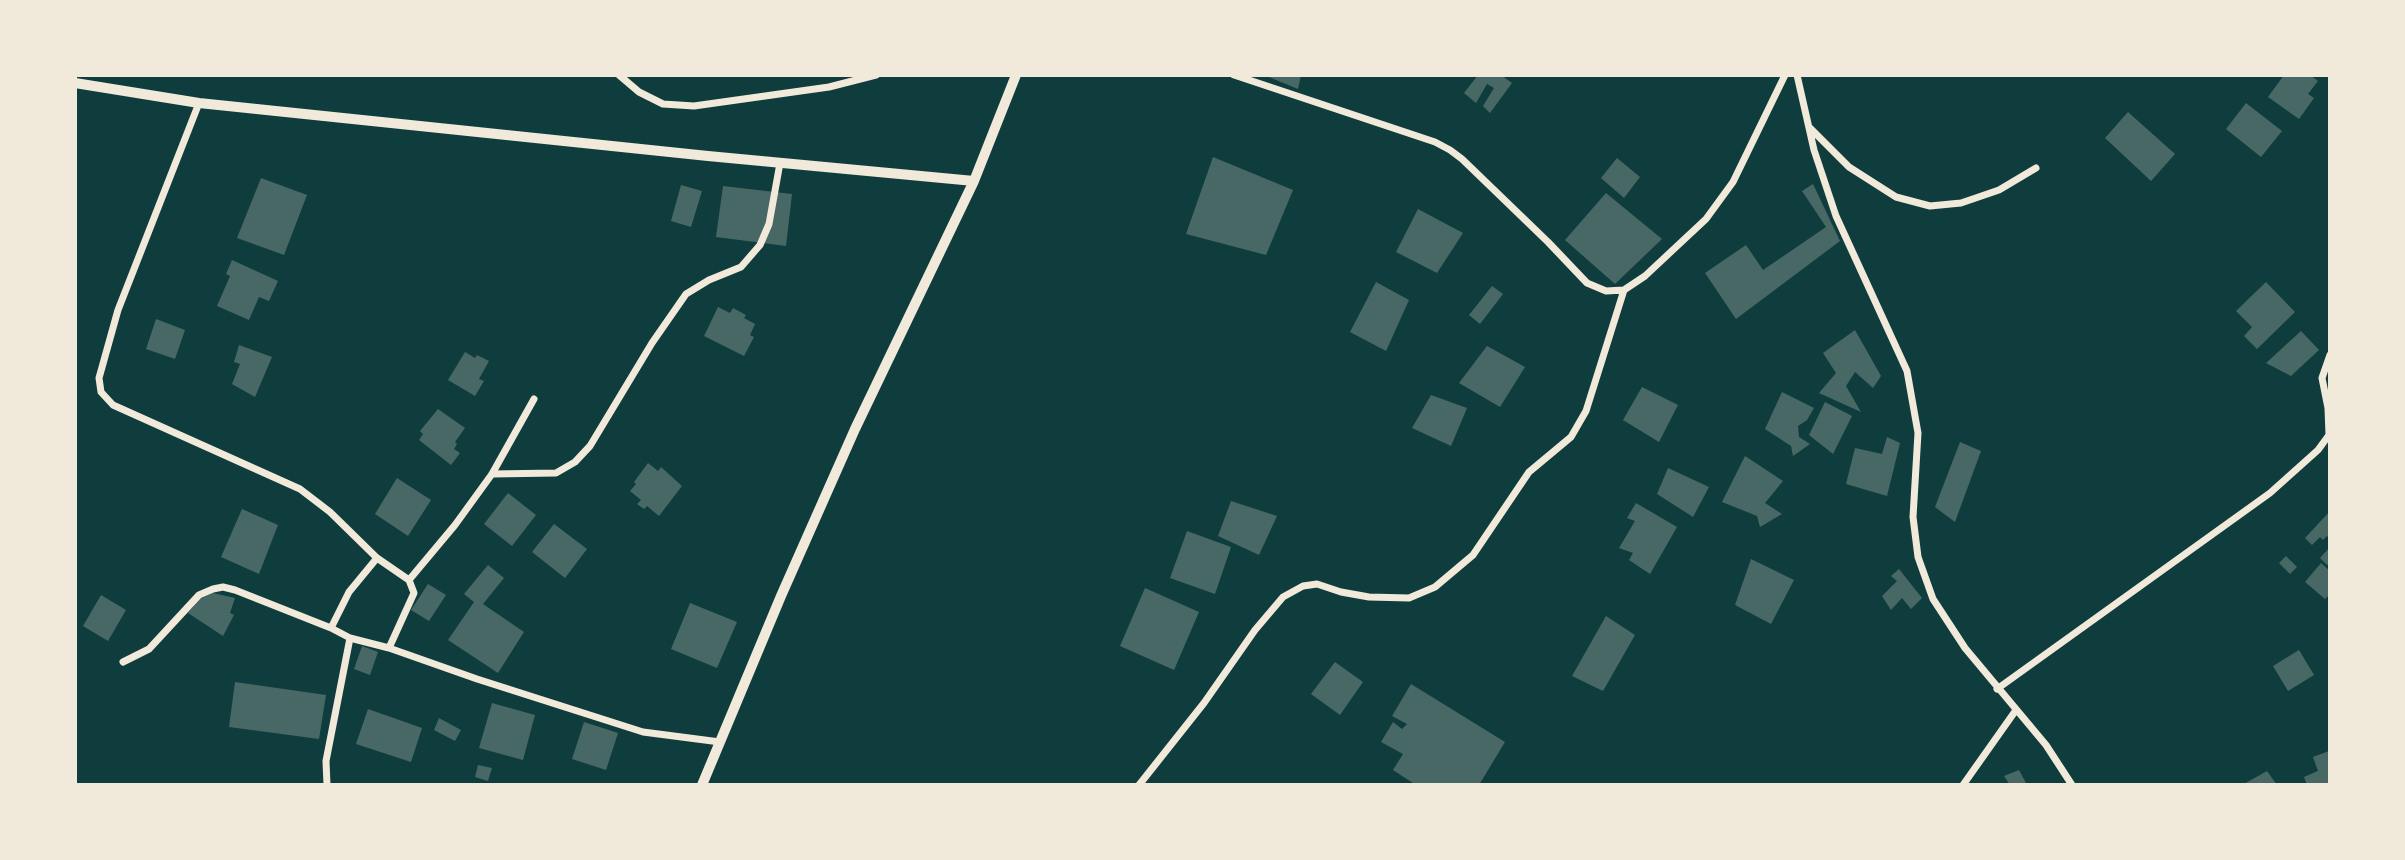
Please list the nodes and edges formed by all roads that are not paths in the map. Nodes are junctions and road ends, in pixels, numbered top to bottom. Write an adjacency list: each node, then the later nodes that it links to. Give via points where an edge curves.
1 (619, 75): 2 (street, via 663,104 694,106 829,87)
2 (876, 75)
3 (1016, 75): 12 (street)
4 (1234, 75): 13 (street, via 1450,150 1587,283 1606,291)
5 (1785, 75): 13 (street, via 1733,182 1706,219)
6 (1797, 75): 9 (street)
7 (75, 83): 8 (street)
8 (199, 103): 10 (street); 17 (street, via 118,310 99,378 101,392 113,405 300,489)
9 (1808, 126): 11 (street, via 1849,167 1896,197 1930,206 1961,203 1999,190); 23 (street, via 1836,216 1908,371 1918,432 1913,517 1918,557 1933,598)
10 (780, 163): 12 (street); 16 (street, via 769,224 760,245 741,267 686,294 590,446 556,473)
11 (2036, 168)
12 (974, 181): 25 (street, via 849,441)
13 (1624, 290): 28 (street, via 1586,411 1571,437 1529,472 1474,555 1435,587 1409,598 1368,597 1317,584 1283,597)
14 (2330, 355): 23 (street, via 2322,378 2329,435 2318,450 2270,493)
15 (534, 399): 16 (street)
16 (492, 474): 18 (street)
17 (377, 558): 18 (street); 19 (street, via 349,592)
18 (409, 580): 21 (street, via 414,593)
19 (331, 628): 20 (street); 22 (street, via 223,587 199,595 149,649)
20 (350, 638): 21 (street); 27 (street, via 326,761)
21 (389, 648): 25 (street, via 643,732)
22 (123, 662)
23 (1997, 689): 24 (street)
24 (2016, 710): 29 (street); 30 (street)
25 (720, 741): 26 (street)
26 (705, 783)
27 (327, 785)
28 (1139, 785)
29 (1963, 785)
30 (2072, 785)

